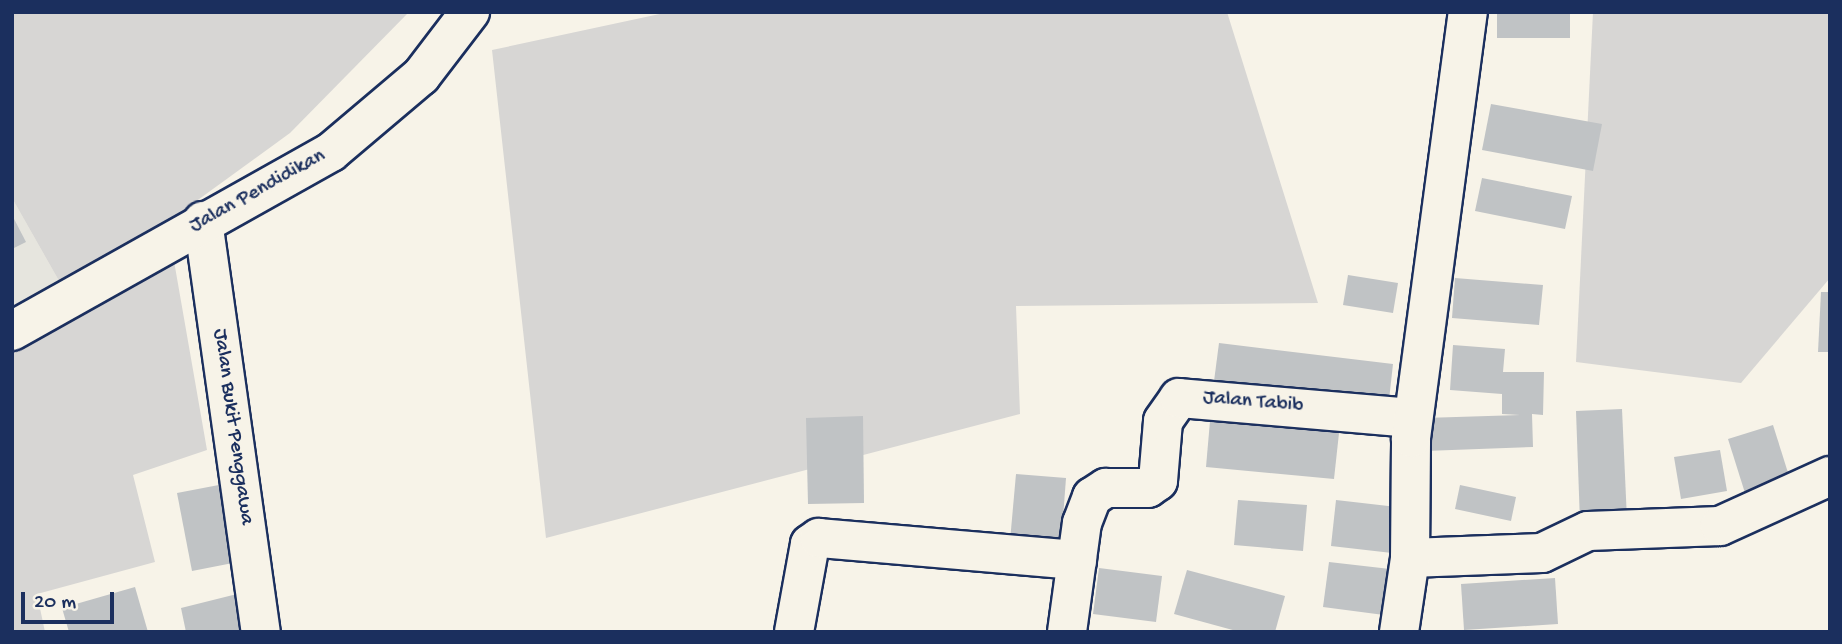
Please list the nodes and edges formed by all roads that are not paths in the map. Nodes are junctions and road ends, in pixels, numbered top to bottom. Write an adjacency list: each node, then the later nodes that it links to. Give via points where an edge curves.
1 (470, 12): 3 (street, Jalan Pendidikan, via 421,76 331,152)
2 (1468, 12): 5 (street)
3 (203, 222): 4 (street, Jalan Pendidikan); 9 (street, Jalan Bukit Penggawa)
4 (12, 331)
5 (1413, 418): 7 (street); 8 (street, Jalan Tabib, via 1178,398 1163,421 1158,481 1148,488 1105,488 1092,497 1082,523)
6 (1830, 476): 7 (street, via 1720,526 1588,531 1542,553)
7 (1410, 558): 12 (street)
8 (1077, 560): 10 (street, via 819,538 810,544); 11 (street, Jalan Tabib)
9 (261, 632)
10 (794, 632)
11 (1067, 632)
12 (1399, 632)

